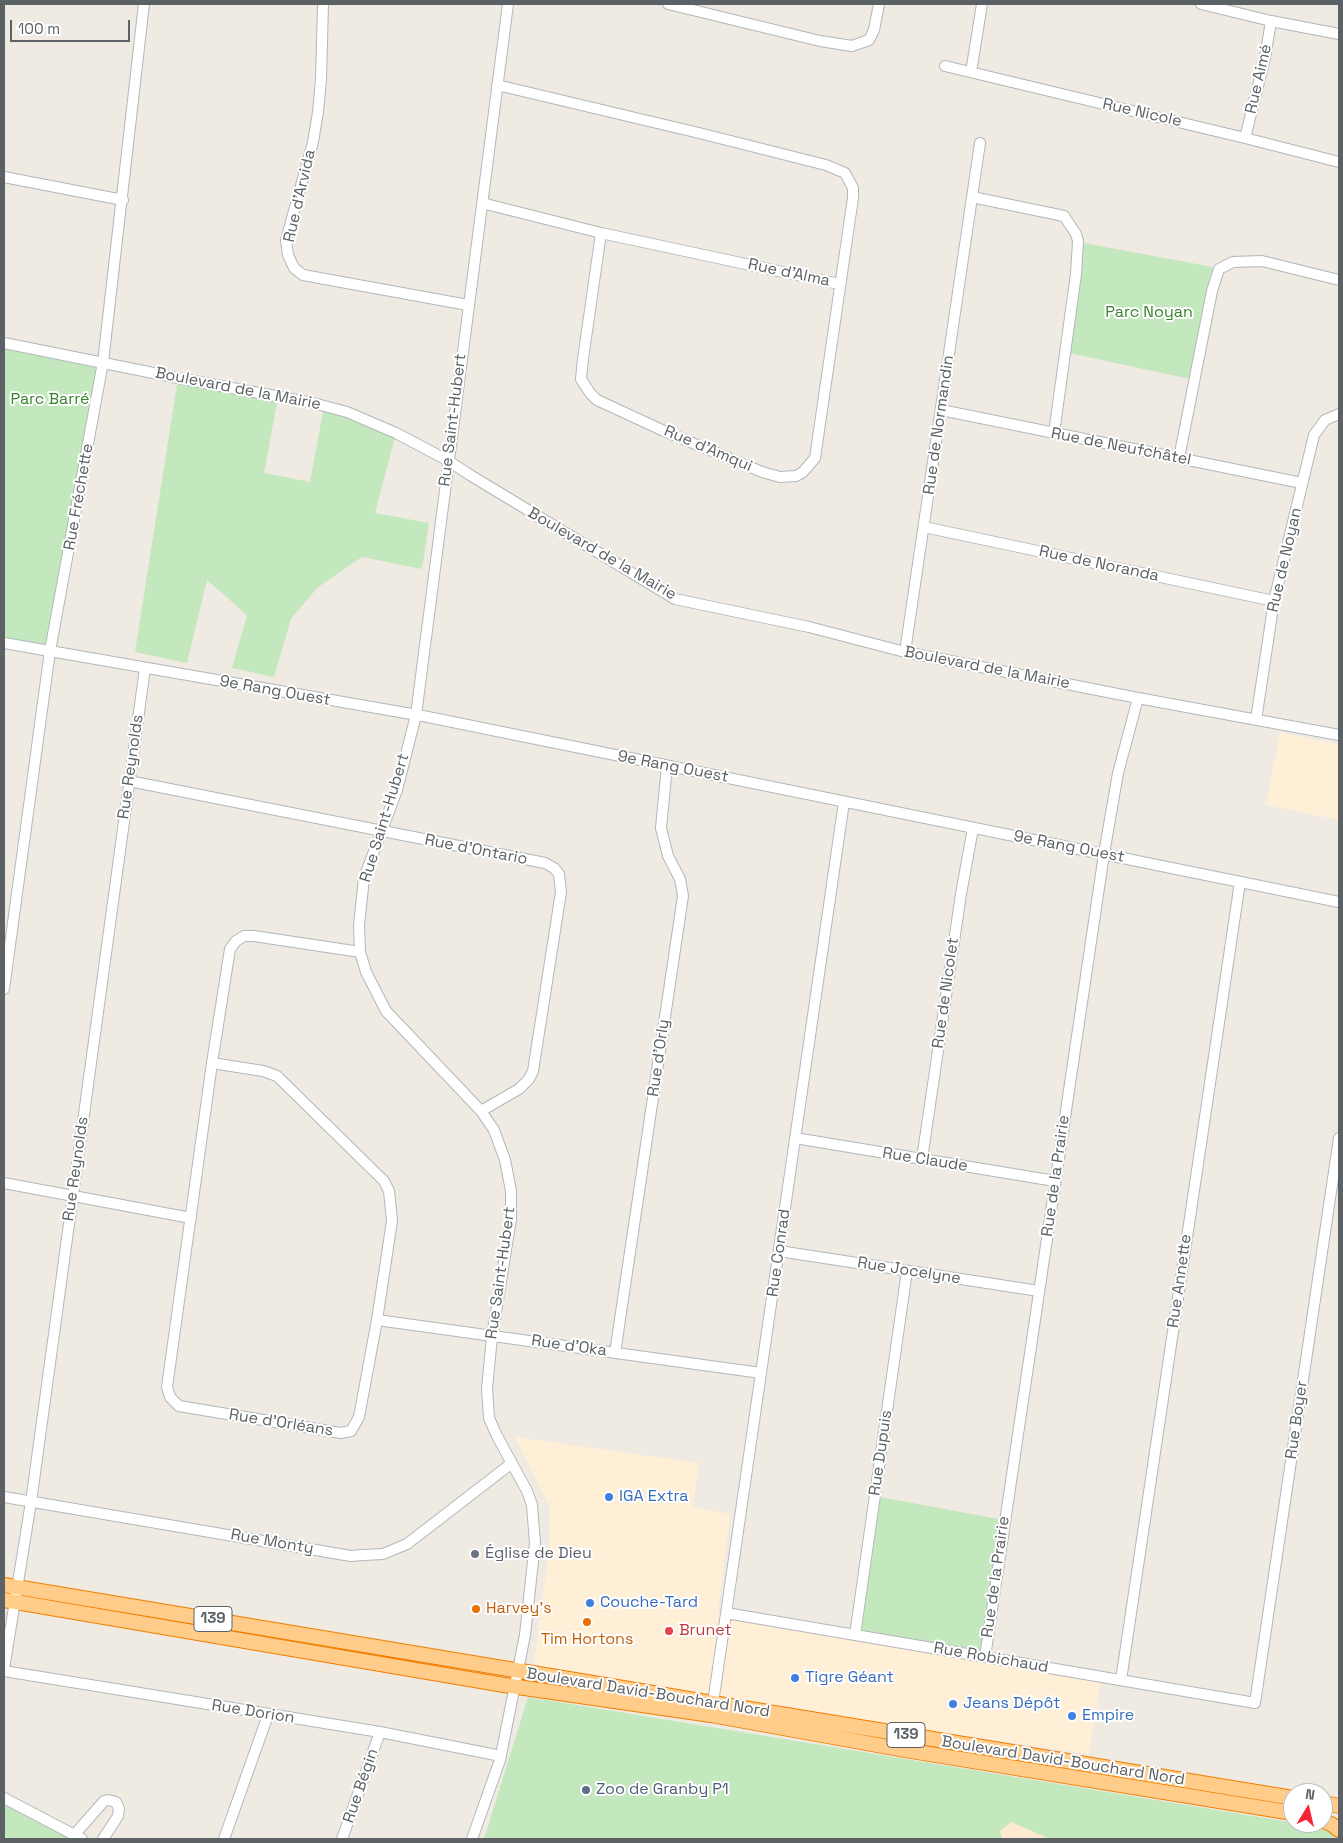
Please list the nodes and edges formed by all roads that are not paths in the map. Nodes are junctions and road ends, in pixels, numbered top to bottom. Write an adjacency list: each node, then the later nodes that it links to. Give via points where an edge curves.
1 (144, 4): 18 (street, Rue Fréchette)
2 (323, 4): 23 (street, Rue d'Arvida, via 318,112 286,240 294,268 303,275)
3 (508, 4): 12 (street, Rue Saint-Hubert)
4 (668, 4): 5 (street, via 852,46 869,40)
5 (880, 4)
6 (982, 4): 11 (street)
7 (1201, 4): 8 (street)
8 (1271, 21): 9 (street); 13 (street, Rue Aimé)
9 (1339, 34)
10 (945, 66): 11 (street, Rue Nicole)
11 (971, 72): 13 (street, Rue Nicole)
12 (497, 85): 19 (street, Rue Saint-Hubert); 22 (street, Rue d'Alma, via 826,165 845,173 853,188 853,198)
13 (1245, 138): 15 (street, Rue Nicole)
14 (980, 143): 17 (street, Rue de Normandin)
15 (1339, 162)
16 (4, 177): 18 (street)
17 (972, 197): 26 (street, Rue de Normandin); 28 (street, via 1064,216 1076,234 1076,274)
18 (123, 200): 25 (street, Rue Fréchette)
19 (482, 203): 20 (street, Rue d'Alma); 23 (street, Rue Saint-Hubert)
20 (601, 233): 22 (street, Rue d'Alma); 22 (street, Rue d'Amqui, via 583,359 582,378 590,393 597,400 664,430 780,477 796,476 815,458)
21 (1339, 280): 29 (street, via 1262,261 1233,262 1219,269)
22 (839, 284)
23 (468, 305): 30 (street, Rue Saint-Hubert)
24 (4, 343): 25 (street, Boulevard de la Mairie)
25 (104, 362): 30 (street, Boulevard de la Mairie, via 348,412); 35 (street, Rue Fréchette)
26 (941, 410): 28 (street, Rue de Neufchâtel); 32 (street, Rue de Normandin)
27 (1339, 414): 31 (street, Rue de Noyan, via 1325,420 1314,435)
28 (1054, 433): 29 (street, Rue de Neufchâtel)
29 (1179, 458): 31 (street, Rue de Neufchâtel)
30 (447, 460): 36 (street, Boulevard de la Mairie, via 675,599 809,627); 39 (street, Rue Saint-Hubert)
31 (1302, 483): 33 (street, Rue de Noyan)
32 (924, 527): 33 (street, Rue de Noranda); 36 (street, Rue de Normandin)
33 (1274, 601): 40 (street, Rue de Noyan)
34 (4, 643): 35 (street, 9e Rang Ouest)
35 (50, 652): 37 (street, 9e Rang Ouest); 51 (street, Rue Fréchette)
36 (905, 652): 38 (street, Boulevard de la Mairie)
37 (145, 668): 39 (street, 9e Rang Ouest); 43 (street, Rue Reynolds)
38 (1138, 698): 40 (street, Boulevard de la Mairie); 47 (street, Rue de la Prairie, via 1118,772)
39 (416, 715): 42 (street, 9e Rang Ouest); 46 (street, Rue Saint-Hubert, via 397,790)
40 (1256, 720): 41 (street, Boulevard de la Mairie)
41 (1339, 735)
42 (667, 766): 44 (street, 9e Rang Ouest); 66 (street, Rue d'Orly, via 662,828 668,856 680,879 683,896)
43 (129, 781): 46 (street, Rue d'Ontario); 59 (street, Rue Reynolds)
44 (844, 802): 45 (street, 9e Rang Ouest); 54 (street, Rue Conrad)
45 (973, 828): 47 (street, 9e Rang Ouest); 56 (street, Rue de Nicolet)
46 (381, 832): 50 (street, Rue Saint-Hubert, via 364,878); 53 (street, Rue d'Ontario, via 545,863 559,874 561,892 533,1071 519,1089)
47 (1104, 854): 48 (street, 9e Rang Ouest); 57 (street, Rue de la Prairie)
48 (1240, 882): 49 (street, 9e Rang Ouest); 79 (street, Rue Annette)
49 (1339, 902)
50 (360, 952): 52 (street, Rue d'Orléans, via 254,936 244,936 236,941 230,949 227,964); 53 (street, Rue Saint-Hubert, via 366,972 386,1011)
51 (4, 988)
52 (212, 1063): 60 (street, Rue d'Orléans); 64 (street, Rue d'Orléans, via 277,1076 384,1180 389,1191 392,1221)
53 (481, 1111): 65 (street, Rue Saint-Hubert, via 494,1130 505,1160 511,1191 511,1219)
54 (795, 1138): 56 (street, Rue Claude); 61 (street, Rue Conrad)
55 (1339, 1138): 81 (street, Rue Boyer)
56 (922, 1159): 57 (street, Rue Claude)
57 (1055, 1181): 63 (street, Rue de la Prairie)
58 (4, 1184): 59 (street)
59 (72, 1196): 60 (street); 70 (street, Rue Reynolds)
60 (191, 1218): 64 (street, Rue d'Orléans, via 167,1387 170,1397 179,1406 342,1433 351,1431 359,1417)
61 (779, 1251): 62 (street, Rue Jocelyne); 67 (street, Rue Conrad)
62 (907, 1271): 63 (street, Rue Jocelyne); 75 (street, Rue Dupuis)
63 (1039, 1291): 76 (street, Rue de la Prairie)
64 (377, 1320): 65 (street, Rue d'Oka)
65 (492, 1337): 66 (street, Rue d'Oka); 68 (street, Rue Saint-Hubert, via 487,1388 489,1418)
66 (615, 1353): 67 (street, Rue d'Oka)
67 (761, 1373): 74 (street, Rue Conrad)
68 (512, 1463): 70 (street, Rue Monty, via 407,1544 373,1555 351,1556); 78 (street, Rue Saint-Hubert, via 532,1505 535,1543)
69 (4, 1497): 70 (street, Rue Monty)
70 (31, 1502): 72 (street, Rue Reynolds)
71 (4, 1584): 72 (highway, Boulevard David-Bouchard Nord / 139)
72 (18, 1587): 73 (street, Rue Reynolds); 78 (highway, Boulevard David-Bouchard Nord / 139)
73 (10, 1601): 77 (street, Rue Reynolds); 80 (highway, Boulevard David-Bouchard Nord / 139)
74 (726, 1612): 75 (street, Rue Robichaud); 82 (street, Rue Conrad)
75 (855, 1635): 76 (street, Rue Robichaud)
76 (984, 1657): 79 (street, Rue Robichaud)
77 (4, 1670): 83 (street, Rue Dorion)
78 (519, 1671): 80 (street, Rue Saint-Hubert); 82 (highway, Boulevard David-Bouchard Nord / 139)
79 (1120, 1680): 81 (street, Rue Robichaud)
80 (516, 1686): 85 (street, Rue Saint-Hubert); 88 (highway, Boulevard David-Bouchard Nord / 139, via 711,1715)
81 (1255, 1703)
82 (713, 1704): 86 (highway, Boulevard David-Bouchard Nord / 139)
83 (268, 1715): 84 (street, Rue Dorion); 91 (street)
84 (380, 1732): 85 (street, Rue Dorion); 92 (street, Rue Bégin)
85 (501, 1756): 93 (street, Rue Saint-Hubert)
86 (1283, 1796)
87 (4, 1798): 89 (street)
88 (1283, 1810)
89 (78, 1837): 90 (street, via 104,1800 116,1802 118,1816)
90 (103, 1839)
91 (224, 1839)
92 (342, 1839)
93 (472, 1839)

